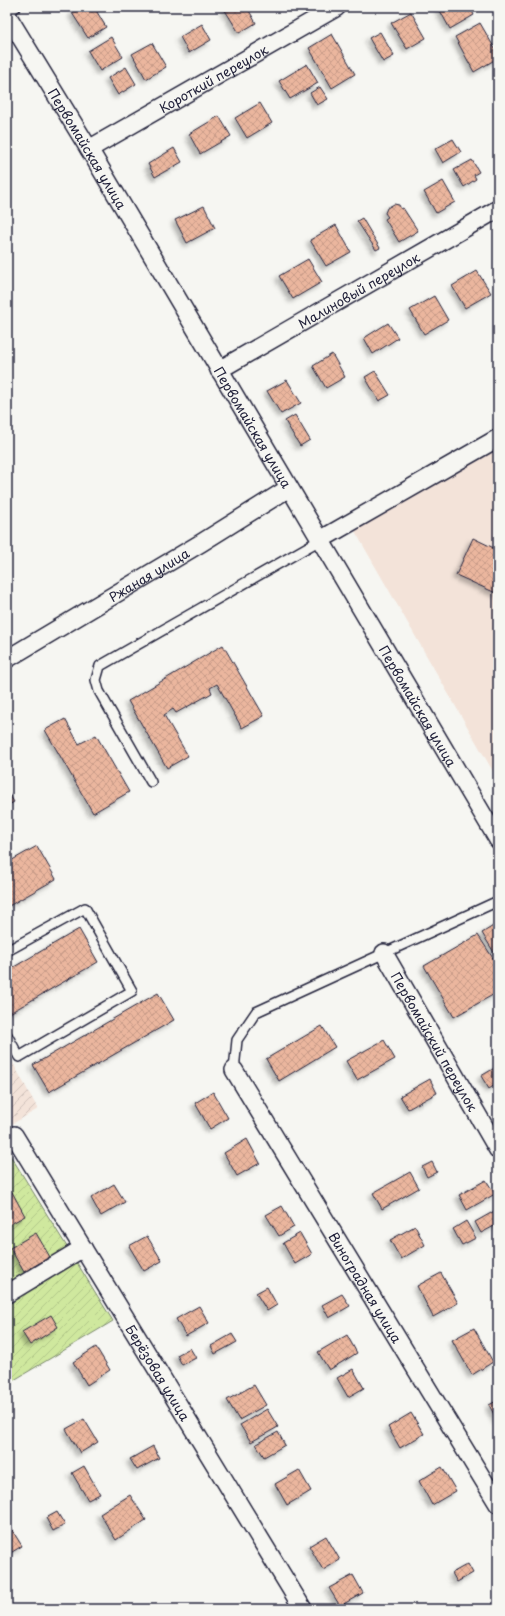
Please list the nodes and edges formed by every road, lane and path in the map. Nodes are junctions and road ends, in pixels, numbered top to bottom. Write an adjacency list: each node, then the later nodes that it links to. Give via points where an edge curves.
1 (16, 7): 3 (lane)
2 (337, 7): 5 (street, Короткий переулок)
3 (7, 12)
4 (7, 15): 5 (street, Первомайская улица)
5 (89, 149): 7 (street, Первомайская улица)
6 (498, 209): 7 (street, Малиновый переулок)
7 (219, 370): 9 (street, Первомайская улица)
8 (498, 438): 10 (street)
9 (289, 488): 10 (street, Первомайская улица); 11 (street, Ржаная улица)
10 (320, 540): 12 (lane, via 100,666 96,680 99,691); 13 (street, Первомайская улица)
11 (7, 659)
12 (152, 782)
13 (498, 840)
14 (498, 901): 16 (lane)
15 (7, 951): 17 (lane, via 84,908 132,991 19,1057)
16 (384, 953): 18 (lane, via 256,1012 237,1040); 20 (street, Первомайский переулок)
17 (7, 1035)
18 (234, 1070): 23 (street, Виноградная улица)
19 (10, 1137): 21 (street, Берёзовая улица)
20 (498, 1150)
21 (83, 1248): 22 (street); 24 (street, Берёзовая улица)
22 (7, 1294)
23 (498, 1504)
24 (303, 1609)

